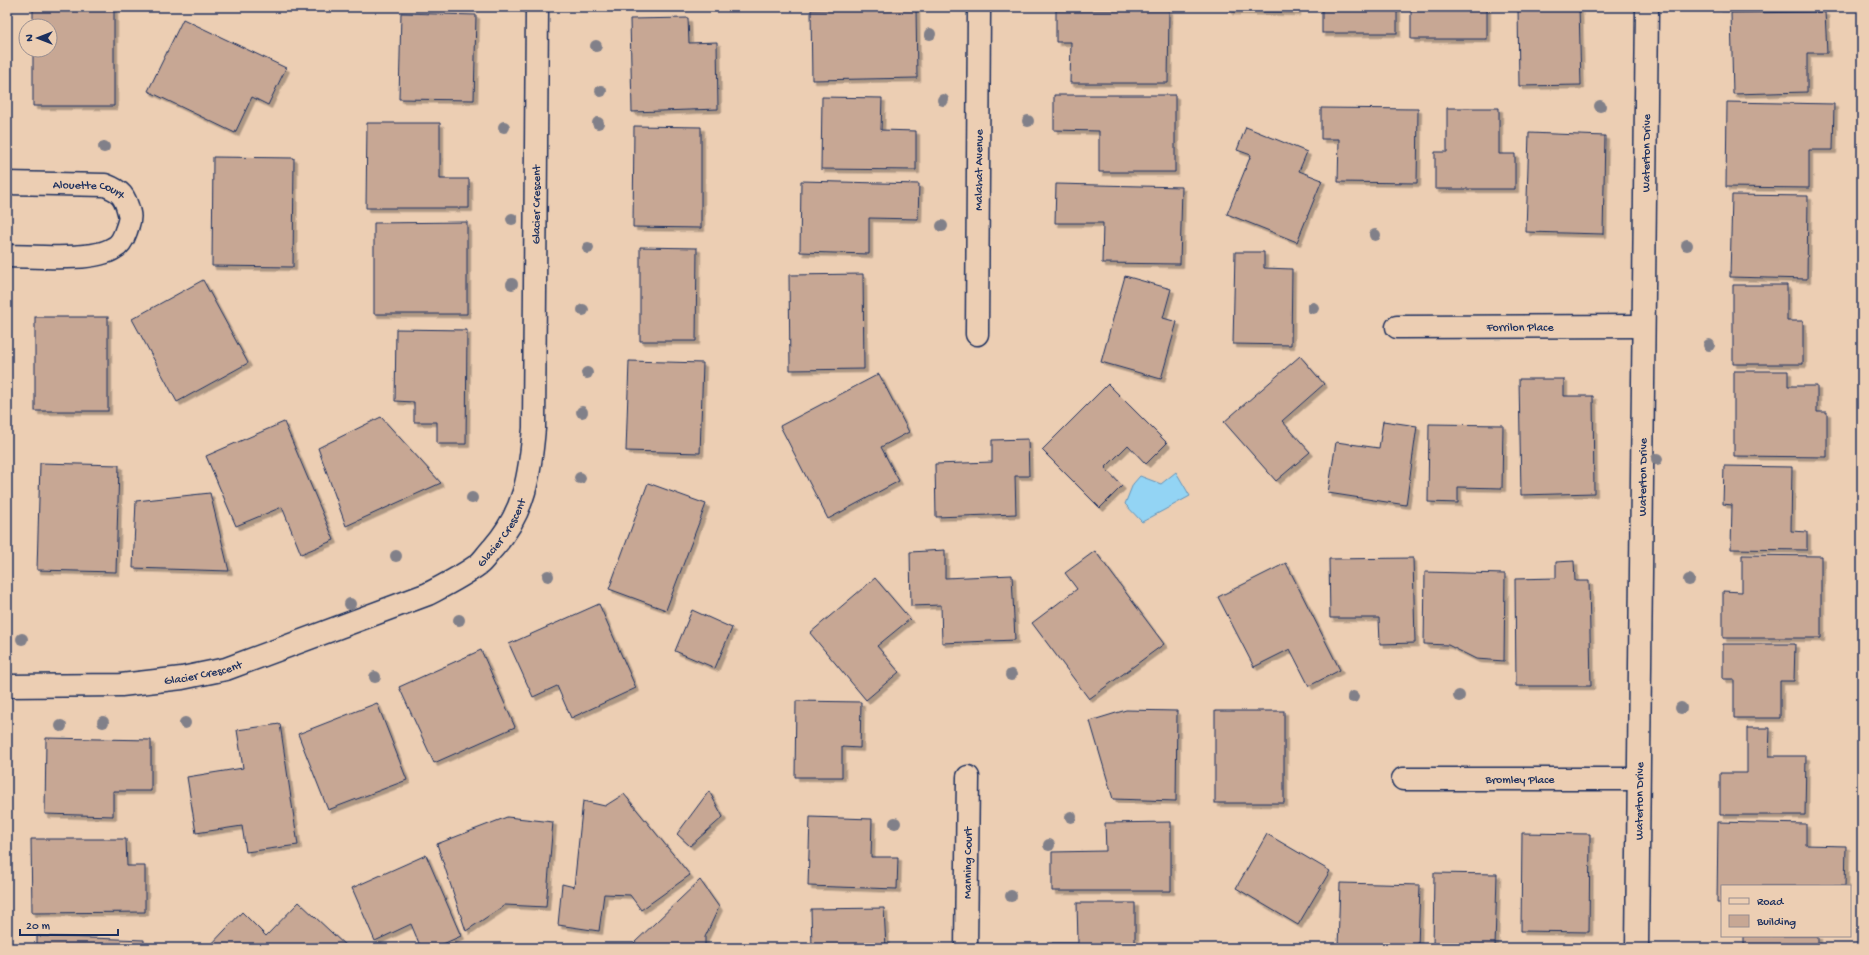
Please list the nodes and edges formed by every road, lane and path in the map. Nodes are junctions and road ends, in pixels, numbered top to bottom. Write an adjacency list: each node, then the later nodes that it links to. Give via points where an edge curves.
1 (537, 7): 9 (street, Glacier Crescent, via 533,435 524,497 511,525 498,543 480,563 428,594 226,669 182,678 128,684)
2 (978, 7): 8 (street, Malahat Avenue)
3 (1647, 7): 6 (street, Waterton Drive)
4 (7, 183): 5 (street, Alouette Court, via 105,185 118,190 126,202 130,219 124,237 115,248 102,254)
5 (7, 256)
6 (1643, 326): 7 (street, Forrilon Place); 12 (street, Waterton Drive)
7 (1396, 327)
8 (977, 334)
9 (7, 686)
10 (968, 777): 13 (street, Manning Court)
11 (1402, 779): 12 (street, Bromley Place)
12 (1638, 779): 14 (street, Waterton Drive)
13 (966, 948)
14 (1638, 948)

